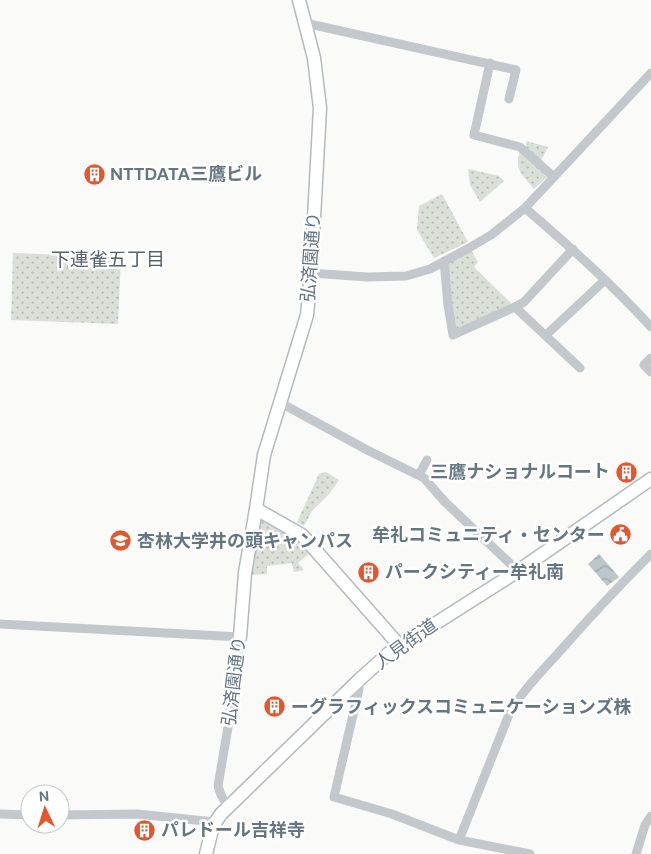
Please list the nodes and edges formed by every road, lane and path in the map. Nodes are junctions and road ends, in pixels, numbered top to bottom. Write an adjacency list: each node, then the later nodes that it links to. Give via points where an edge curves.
1 (299, 0): 2 (street, 弘済園通り)
2 (305, 23): 3 (street); 10 (street, 弘済園通り, via 320,108)
3 (490, 63): 5 (street, via 516,70); 6 (street, via 474,135 520,147)
4 (651, 73): 6 (street)
5 (509, 99)
6 (554, 177): 7 (street)
7 (525, 208): 8 (street); 9 (street, via 491,235)
8 (573, 249): 11 (street); 12 (street)
9 (444, 261): 10 (street, via 416,274 394,277); 12 (street, via 453,335)
10 (311, 273): 18 (street, 弘済園通り, via 307,315)
11 (605, 280): 13 (street); 14 (street)
12 (516, 307): 14 (street)
13 (651, 327)
14 (546, 335): 16 (street)
15 (651, 358): 17 (street, via 644,365)
16 (580, 368)
17 (651, 372)
18 (279, 402): 20 (street, via 369,452); 22 (street, 弘済園通り, via 264,455)
19 (427, 460): 20 (street)
20 (419, 475): 24 (street)
21 (651, 479): 24 (street, 人見街道)
22 (256, 510): 26 (street, 弘済園通り, via 245,573); 27 (street, via 302,535)
23 (651, 554): 35 (street, via 609,596 515,704)
24 (518, 571): 27 (street, 人見街道)
25 (0, 624): 26 (street)
26 (240, 637): 29 (street, 弘済園通り, via 218,786)
27 (399, 645): 28 (street, 人見街道)
28 (358, 680): 29 (street, 人見街道); 35 (street, via 359,689 334,797 392,814)
29 (228, 807): 34 (street, 人見街道)
30 (0, 814): 31 (street)
31 (20, 815)
32 (70, 815): 34 (street, via 137,814)
33 (651, 816): 38 (street)
34 (215, 822): 36 (street, 人見街道)
35 (458, 840): 37 (street)
36 (206, 854)
37 (530, 854)
38 (636, 854)

